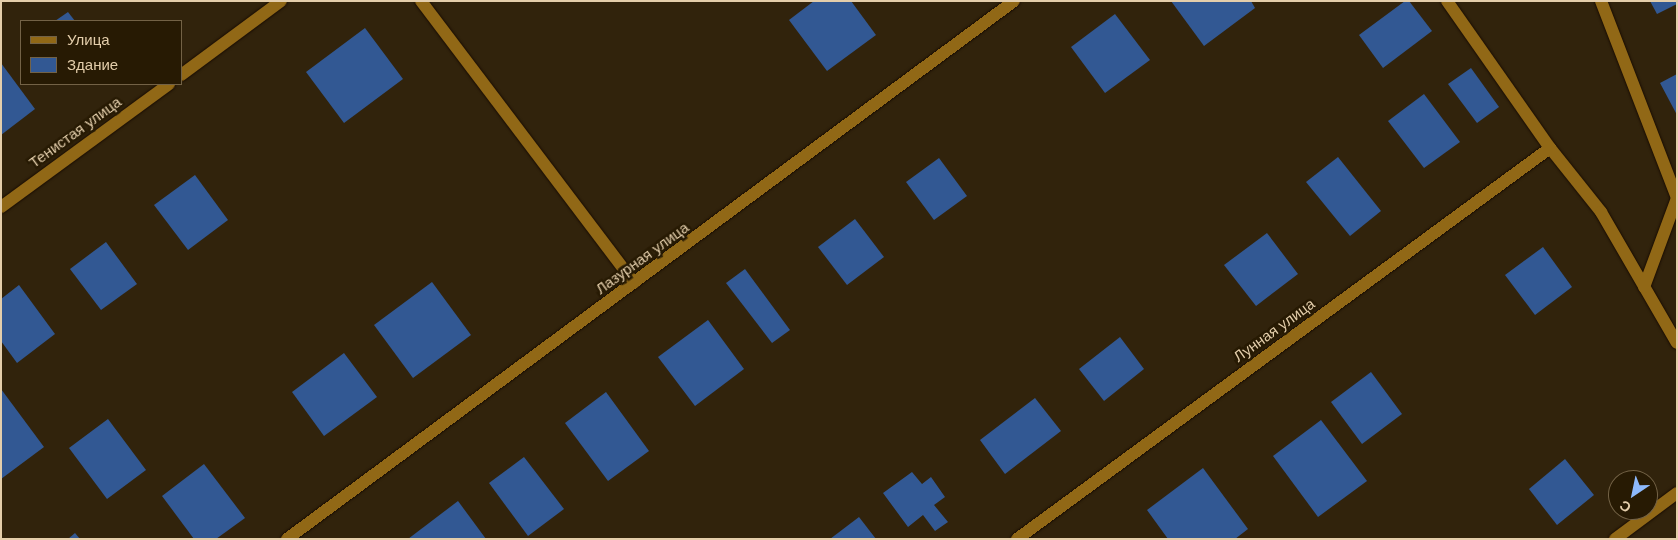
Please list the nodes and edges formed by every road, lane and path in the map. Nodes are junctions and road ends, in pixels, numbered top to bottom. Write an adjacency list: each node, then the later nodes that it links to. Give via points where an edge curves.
1 (281, 1): 6 (street)
2 (421, 1): 10 (street)
3 (1014, 1): 10 (street, Лазурная улица)
4 (1447, 1): 8 (street)
5 (1601, 1): 11 (street, via 1677,198)
6 (182, 74)
7 (168, 85): 9 (street, Тенистая улица)
8 (1550, 148): 11 (street, via 1585,188); 15 (street, Лунная улица)
9 (1, 207)
10 (634, 284): 14 (street, Лазурная улица)
11 (1644, 286): 12 (street)
12 (1677, 343)
13 (1677, 493): 16 (street)
14 (287, 539)
15 (1017, 539)
16 (1615, 539)

